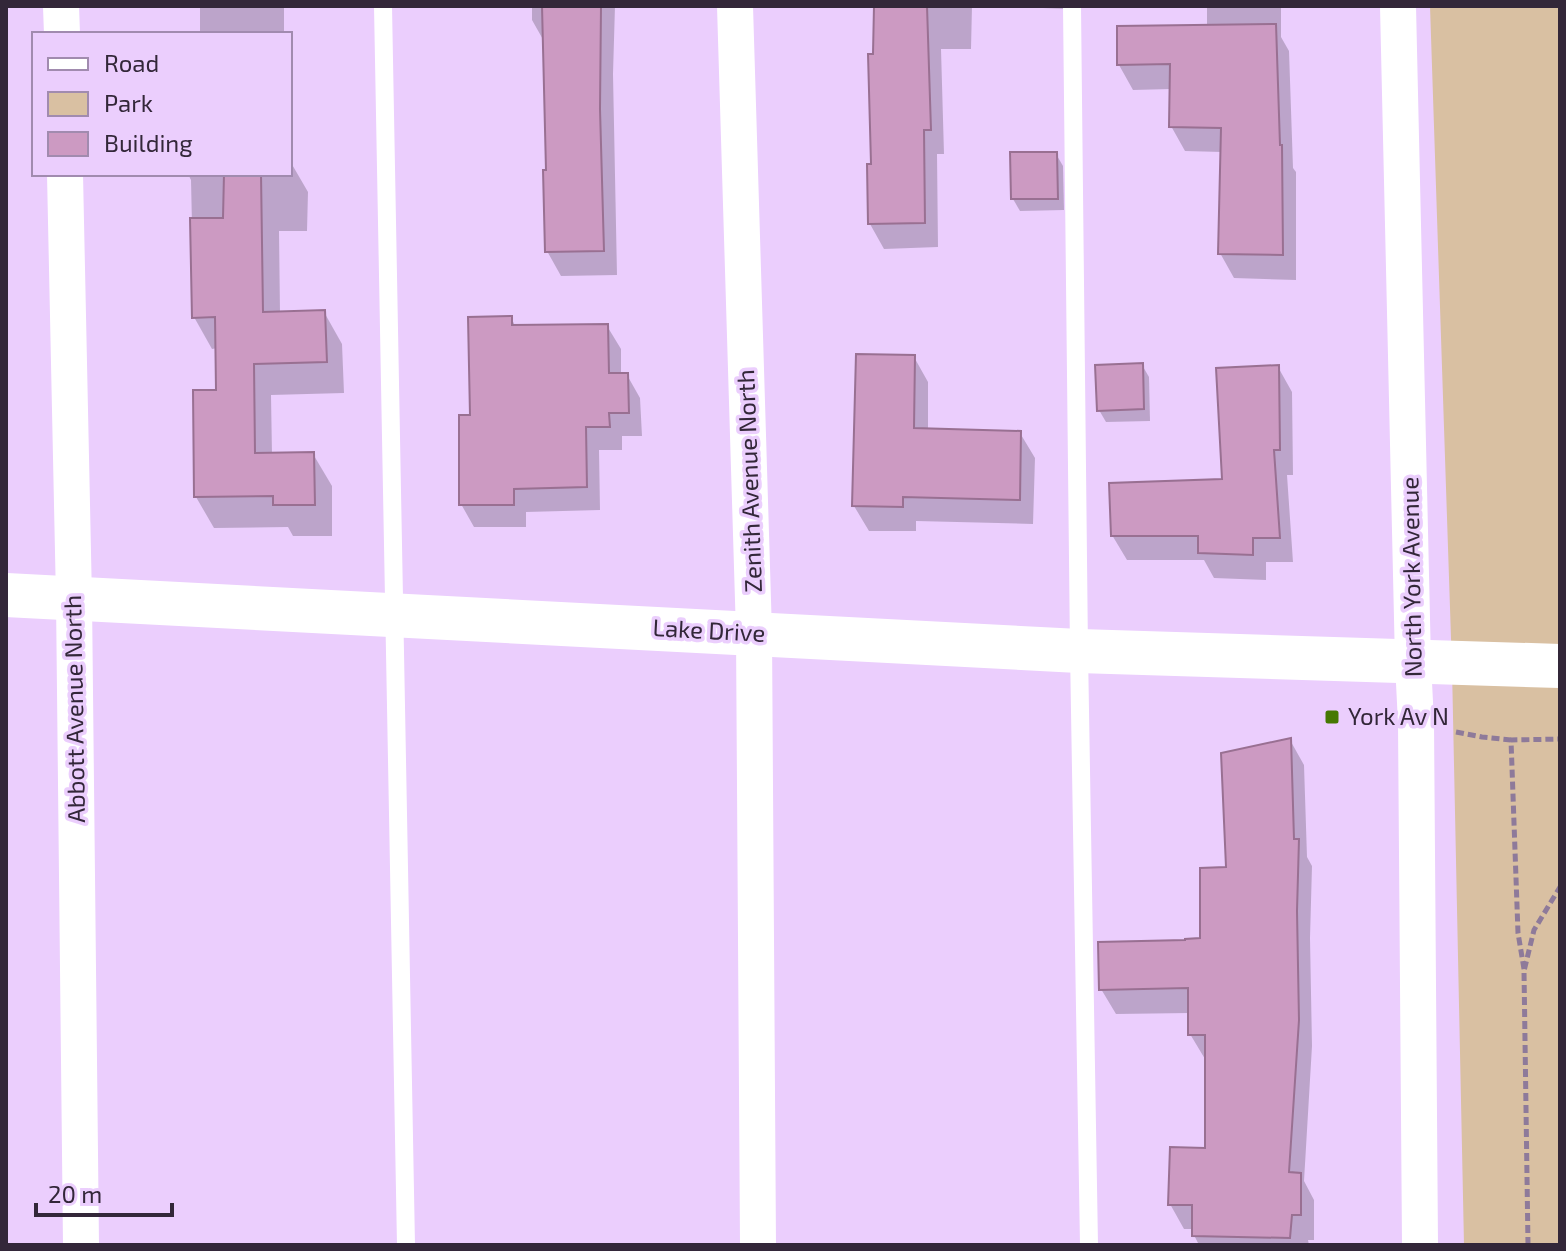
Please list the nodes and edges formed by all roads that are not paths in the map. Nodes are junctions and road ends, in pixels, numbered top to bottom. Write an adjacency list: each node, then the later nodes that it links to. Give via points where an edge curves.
1 (61, 6): 6 (street)
2 (383, 6): 10 (lane)
3 (735, 6): 11 (street, Zenith Avenue North)
4 (1072, 6): 12 (lane)
5 (1398, 6): 13 (street, North York Avenue)
6 (62, 32)
7 (65, 176): 9 (street, Abbott Avenue North)
8 (6, 595): 9 (street, Lake Drive)
9 (74, 599): 10 (street, Lake Drive); 15 (street, Abbott Avenue North)
10 (393, 615): 11 (street, Lake Drive); 16 (lane)
11 (754, 633): 12 (street, Lake Drive); 17 (street, Zenith Avenue North)
12 (1079, 651): 13 (street, Lake Drive); 18 (lane)
13 (1413, 662): 14 (street, Lake Drive); 19 (street, North York Avenue)
14 (1560, 666)
15 (81, 1245)
16 (406, 1245)
17 (758, 1245)
18 (1089, 1245)
19 (1420, 1245)

